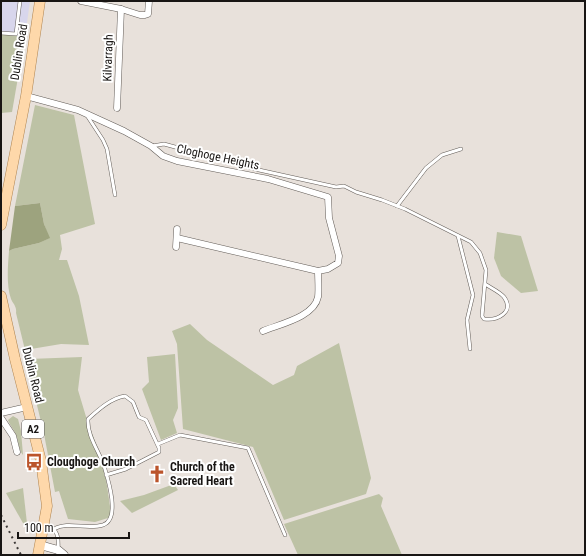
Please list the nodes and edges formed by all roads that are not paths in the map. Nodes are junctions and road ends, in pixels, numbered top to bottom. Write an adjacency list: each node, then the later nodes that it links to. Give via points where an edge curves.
1 (20, 1): 6 (lane, via 16,34)
2 (40, 1): 7 (main road, Dublin Road)
3 (80, 1): 5 (street)
4 (149, 1): 5 (street, via 148,14 145,15)
5 (121, 9): 8 (street, Kilvarragh)
6 (1, 33)
7 (26, 96): 9 (street, Cloghoge Heights); 14 (main road, Dublin Road)
8 (117, 108)
9 (85, 113): 10 (street, Cloghoge Heights); 12 (lane, via 107,149)
10 (151, 146): 13 (lane, via 164,144 259,170 336,187 344,186); 19 (street, Cloghoge Heights, via 163,156 177,161 268,179 328,197 329,218 339,256 338,263)
11 (461, 149): 13 (lane, via 442,155 426,168)
12 (115, 195)
13 (397, 206): 16 (lane)
14 (1, 225)
15 (178, 229): 17 (street)
16 (458, 236): 20 (lane, via 471,242 480,253 486,270); 23 (lane, via 472,296 467,320)
17 (176, 238): 18 (street); 19 (street)
18 (176, 247)
19 (318, 271): 22 (street, via 318,297 315,305 296,318)
20 (485, 284): 20 (lane, via 482,316 488,320 503,315 507,306 503,296)
21 (1, 296): 24 (main road, Dublin Road / A2)
22 (263, 330)
23 (470, 349)
24 (27, 407): 25 (street); 30 (main road, Dublin Road / A2, via 44,484)
25 (1, 413)
26 (1, 418): 28 (street, via 13,436)
27 (158, 444): 29 (lane, via 158,452 154,456); 29 (lane, via 146,420 139,417 133,402 125,396 108,403 88,419 89,431); 32 (lane, via 180,435 248,448)
28 (17, 452)
29 (106, 475): 31 (lane, via 113,508 110,520 104,525 65,526)
30 (44, 524): 31 (lane); 33 (main road, Dublin Road / A2)
31 (54, 529): 34 (lane)
32 (284, 535)
33 (40, 545): 34 (street); 35 (main road, Dublin Road / A2)
34 (61, 552)
35 (38, 555)

